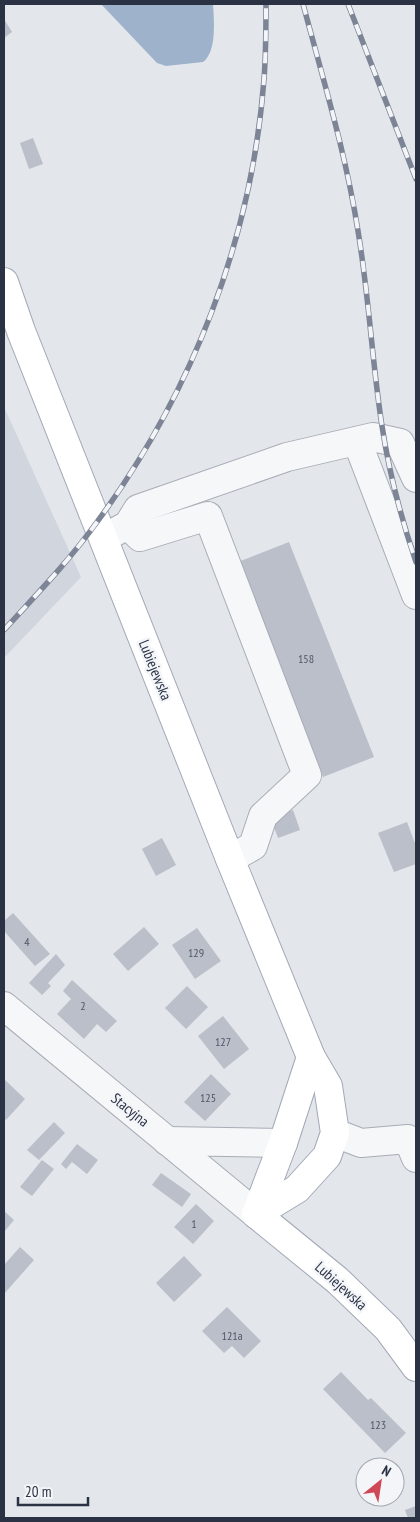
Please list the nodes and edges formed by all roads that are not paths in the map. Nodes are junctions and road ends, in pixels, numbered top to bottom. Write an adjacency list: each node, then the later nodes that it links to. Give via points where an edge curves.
1 (4, 282): 5 (main road, Lubiejewska)
2 (357, 441): 3 (street, via 373,437 400,443); 4 (street, via 287,457 138,510); 6 (street)
3 (416, 478)
4 (128, 525): 5 (street); 7 (street, via 140,538 208,516 306,775 263,816 253,846)
5 (103, 539): 7 (main road, Lubiejewska)
6 (416, 595)
7 (230, 859): 9 (main road, Lubiejewska)
8 (4, 1006): 11 (street, Stacyjna)
9 (311, 1057): 10 (main road, Lubiejewska, via 328,1086); 12 (main road)
10 (335, 1132): 13 (street, via 361,1143 408,1139); 14 (main road, Lubiejewska, via 327,1156 297,1189)
11 (167, 1141): 12 (street); 14 (street, Stacyjna)
12 (283, 1143): 14 (main road)
13 (416, 1158)
14 (256, 1214): 15 (main road, Lubiejewska, via 337,1280 388,1329)
15 (416, 1368)

